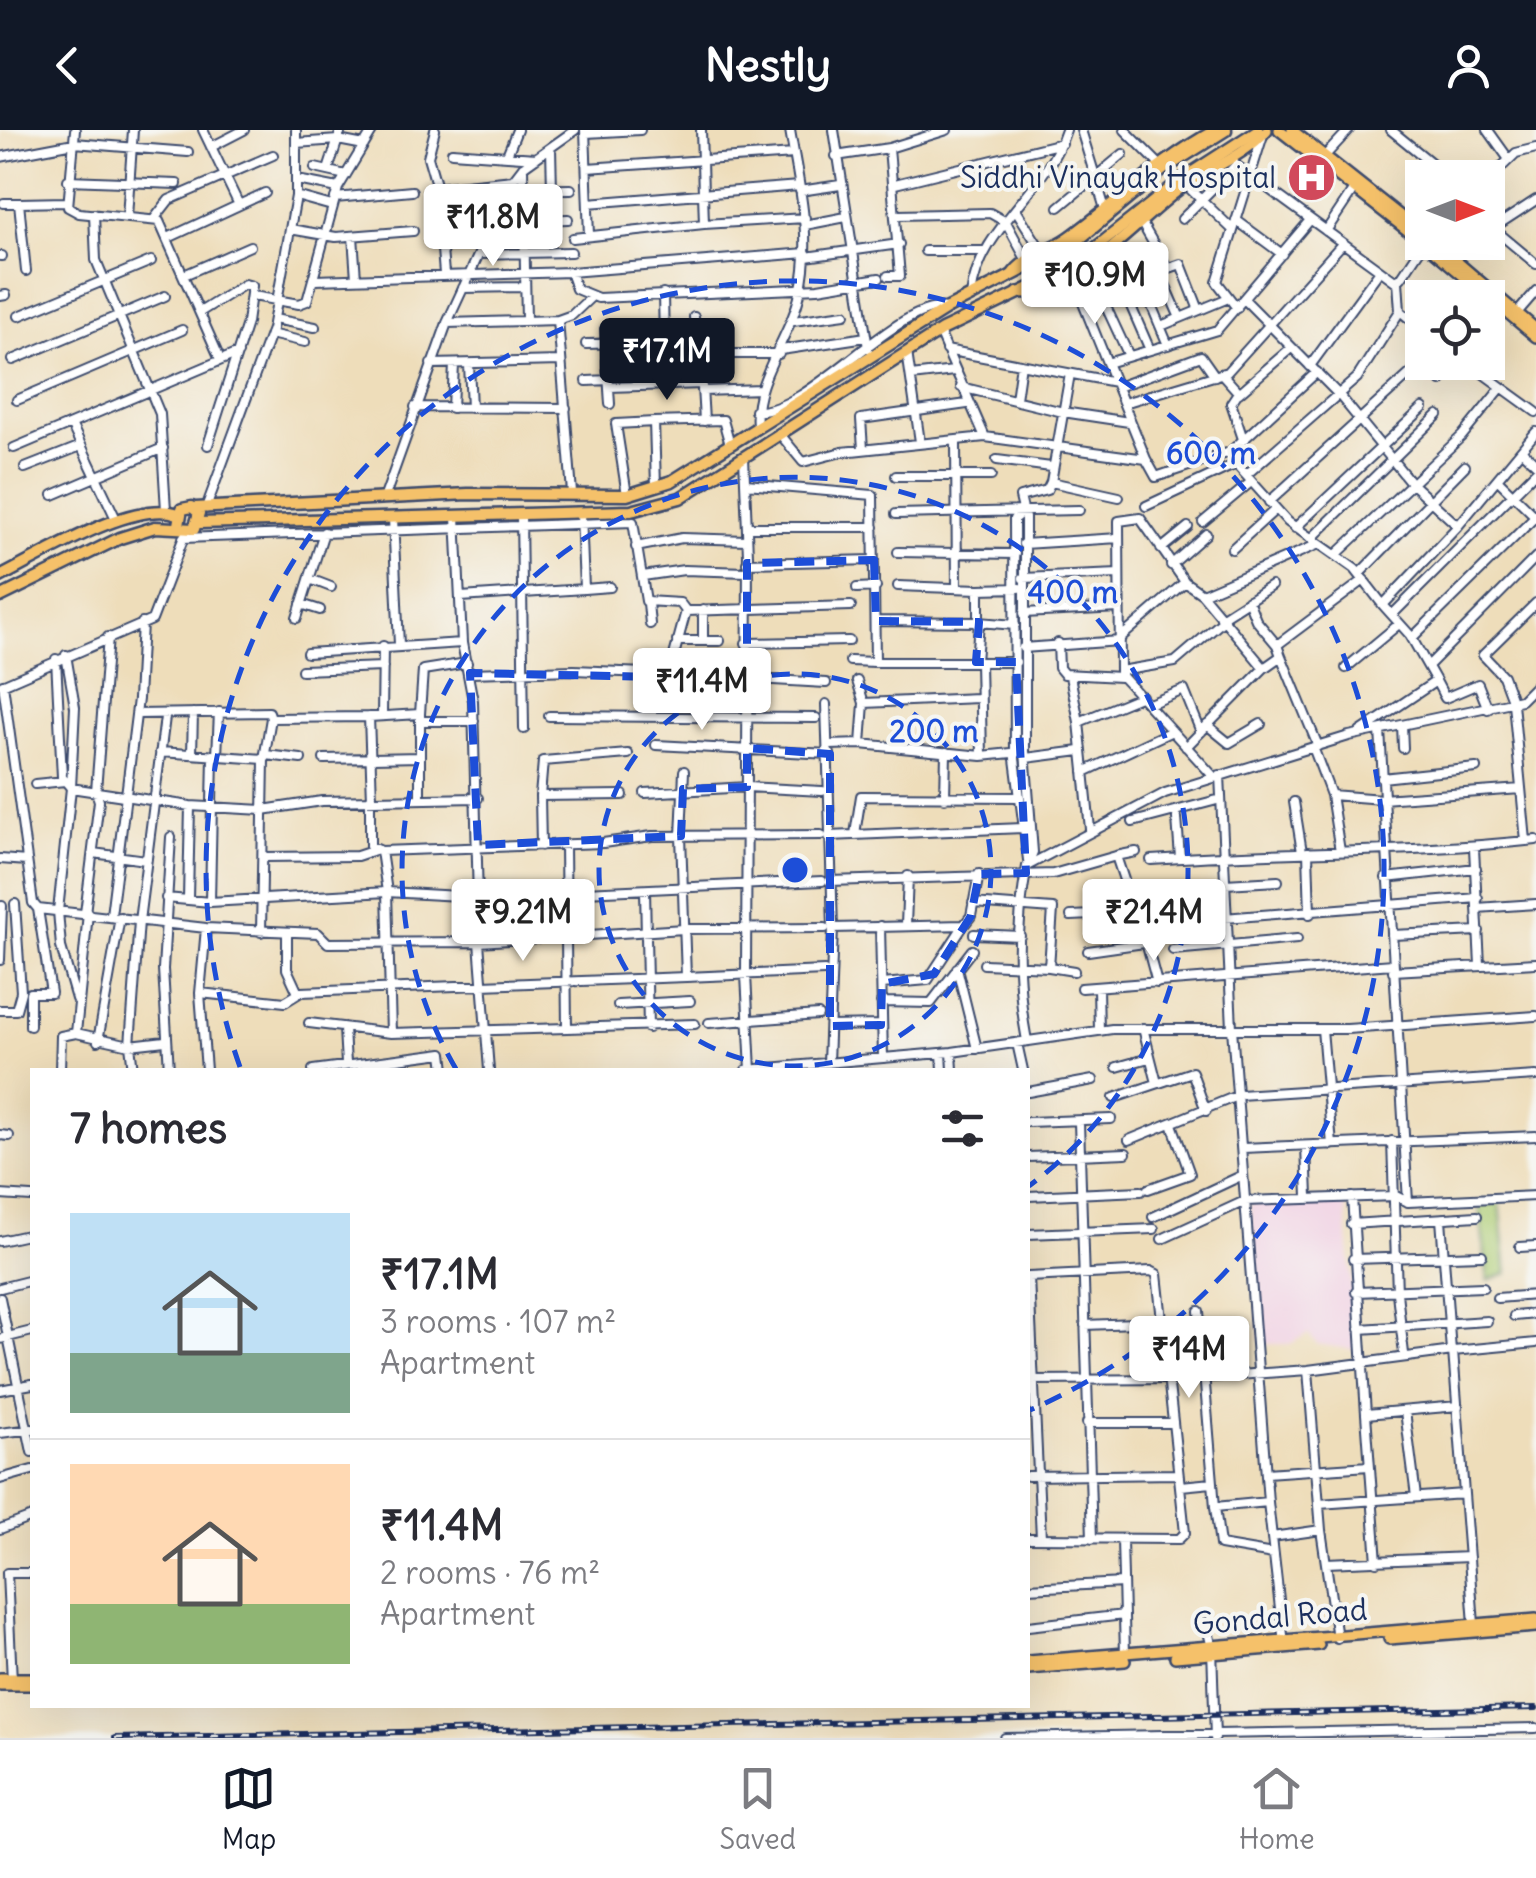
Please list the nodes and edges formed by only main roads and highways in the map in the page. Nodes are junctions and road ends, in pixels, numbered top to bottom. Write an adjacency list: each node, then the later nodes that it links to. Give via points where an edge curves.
1 (1215, 130): 12 (main road, via 1158,163)
2 (1226, 130): 12 (highway, via 1164,169 1076,243)
3 (1279, 130): 6 (main road)
4 (1292, 130): 6 (main road)
5 (1263, 132): 15 (highway, via 1182,180 1082,260); 15 (main road, via 1072,276 1038,292)
6 (1322, 158): 7 (main road)
7 (1357, 185): 8 (main road); 9 (main road)
8 (1405, 220)
9 (1405, 227)
10 (1446, 260): 13 (main road)
11 (1454, 260): 14 (main road)
12 (1009, 278): 20 (highway)
13 (1471, 280)
14 (1475, 280)
15 (1018, 292): 22 (highway, via 939,332)
16 (1505, 305): 18 (main road)
17 (1505, 308): 19 (main road)
18 (1536, 329)
19 (1536, 338)
20 (756, 426): 21 (highway); 22 (highway)
21 (734, 441): 23 (highway, via 731,450); 24 (highway, via 656,486 627,494)
22 (764, 442): 23 (highway)
23 (741, 458): 26 (highway, via 680,498 632,517)
24 (200, 508): 25 (highway, via 185,507); 26 (highway)
25 (179, 523): 26 (highway); 27 (highway, via 117,521); 28 (highway, via 120,538)
26 (200, 523)
27 (0, 576)
28 (0, 597)
29 (1536, 1619): 31 (main road, Gondal Road)
30 (1536, 1627): 31 (main road, Gondal Road)
31 (1284, 1645): 32 (main road, Gondal Road)
32 (1213, 1651): 33 (main road, Gondal Road); 34 (main road, Gondal Road)
33 (1030, 1665)
34 (1030, 1665)
35 (0, 1682): 36 (main road)
36 (30, 1682)

